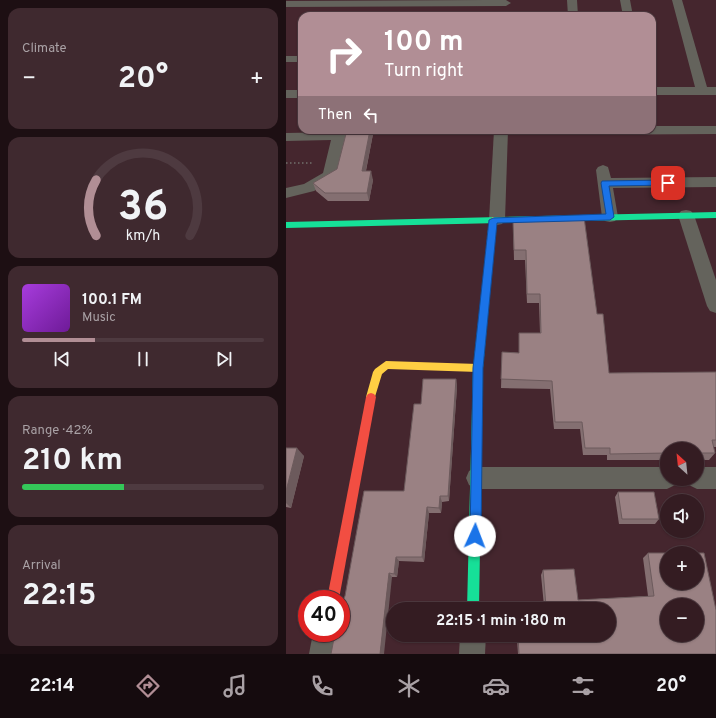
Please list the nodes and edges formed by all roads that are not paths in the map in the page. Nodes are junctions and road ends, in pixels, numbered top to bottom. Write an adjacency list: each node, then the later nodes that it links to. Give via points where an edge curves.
1 (572, 0): 7 (street)
2 (625, 0): 8 (street)
3 (677, 0): 12 (street)
4 (507, 1): 5 (street); 6 (street)
5 (286, 4)
6 (506, 12)
7 (573, 12)
8 (627, 12)
9 (286, 59): 10 (street)
10 (298, 59)
11 (656, 91): 12 (street)
12 (702, 91): 13 (street)
13 (716, 91)
14 (286, 94): 15 (street)
15 (298, 94)
16 (656, 130): 17 (street)
17 (716, 130)
18 (501, 134): 25 (street)
19 (286, 137): 21 (street, via 339,136 330,175 316,185 295,192)
20 (716, 182): 24 (street, via 604,177)
21 (286, 192)
22 (686, 215): 23 (street); 24 (street); 27 (street)
23 (716, 215)
24 (610, 217): 25 (street)
25 (495, 220): 26 (street); 28 (street)
26 (286, 224)
27 (716, 306)
28 (478, 368): 29 (street); 33 (street, via 391,364 380,367 373,388)
29 (477, 478): 30 (street); 34 (street)
30 (660, 478)
31 (704, 478): 32 (street)
32 (716, 478)
33 (335, 590)
34 (473, 602)
35 (324, 642): 37 (street)
36 (473, 642): 38 (street)
37 (322, 654)
38 (472, 654)

